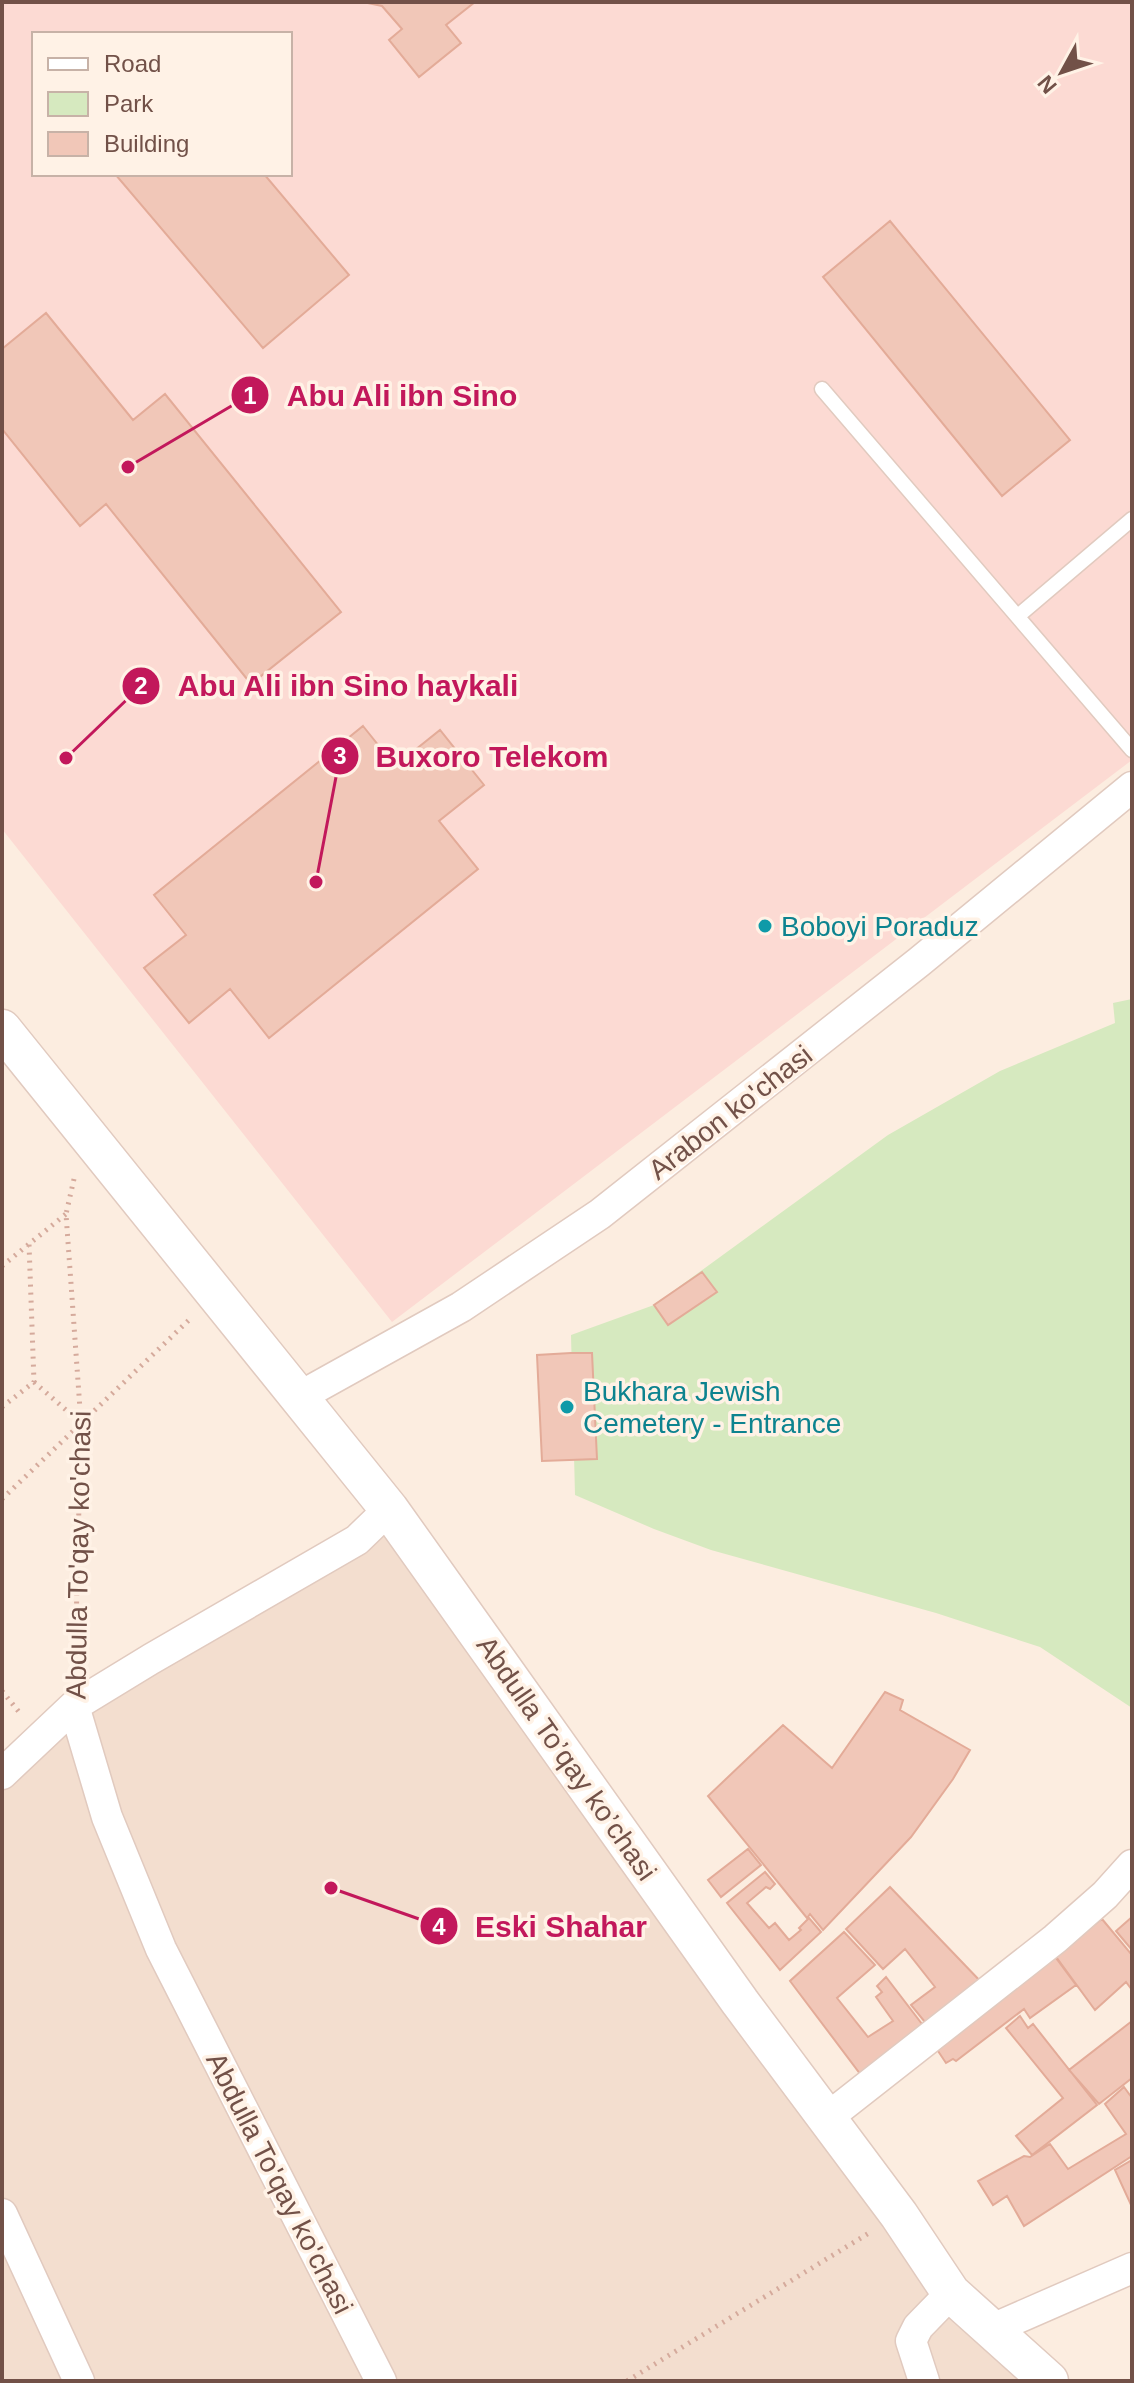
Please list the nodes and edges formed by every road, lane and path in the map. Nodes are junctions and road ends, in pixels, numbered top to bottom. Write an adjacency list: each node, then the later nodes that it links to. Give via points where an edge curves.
1 (822, 389): 3 (lane)
2 (1132, 519): 3 (lane)
3 (1018, 616): 4 (lane)
4 (1132, 750)
5 (1132, 787): 13 (street, Arabon ko'chasi, via 600,1214 461,1307)
6 (2, 1030): 7 (street)
7 (84, 1131): 8 (path, Abdulla To'qay ko'chasi); 11 (street, Abdulla To’qay ko’chasi)
8 (66, 1214): 9 (path); 15 (path, Abdulla To'qay ko'chasi)
9 (29, 1244): 10 (path); 12 (path)
10 (2, 1266)
11 (216, 1294): 13 (street, Abdulla To’qay ko’chasi); 15 (path)
12 (34, 1382): 14 (path); 15 (path)
13 (299, 1397): 17 (street, Abdulla To’qay ko’chasi)
14 (2, 1407)
15 (81, 1423): 16 (path); 18 (path, Abdulla To'qay ko'chasi)
16 (2, 1499)
17 (389, 1509): 18 (street, via 357,1540); 21 (street, Abdulla To’qay ko’chasi)
18 (74, 1706): 19 (street); 28 (street, Abdulla To'qay ko'chasi, via 107,1817 161,1949)
19 (2, 1774)
20 (1132, 1865): 21 (street, via 1055,1939)
21 (827, 2118): 23 (street, Abdulla To’qay ko’chasi)
22 (2, 2214): 27 (street)
23 (899, 2215): 25 (street, Abdulla To’qay ko’chasi); 29 (path)
24 (1132, 2268): 26 (street)
25 (951, 2293): 26 (street, Abdulla To’qay ko’chasi); 30 (street, via 911,2341)
26 (990, 2330): 31 (street, Abdulla To’qay ko’chasi)
27 (79, 2381)
28 (381, 2381)
29 (627, 2381)
30 (924, 2381)
31 (1049, 2381)

